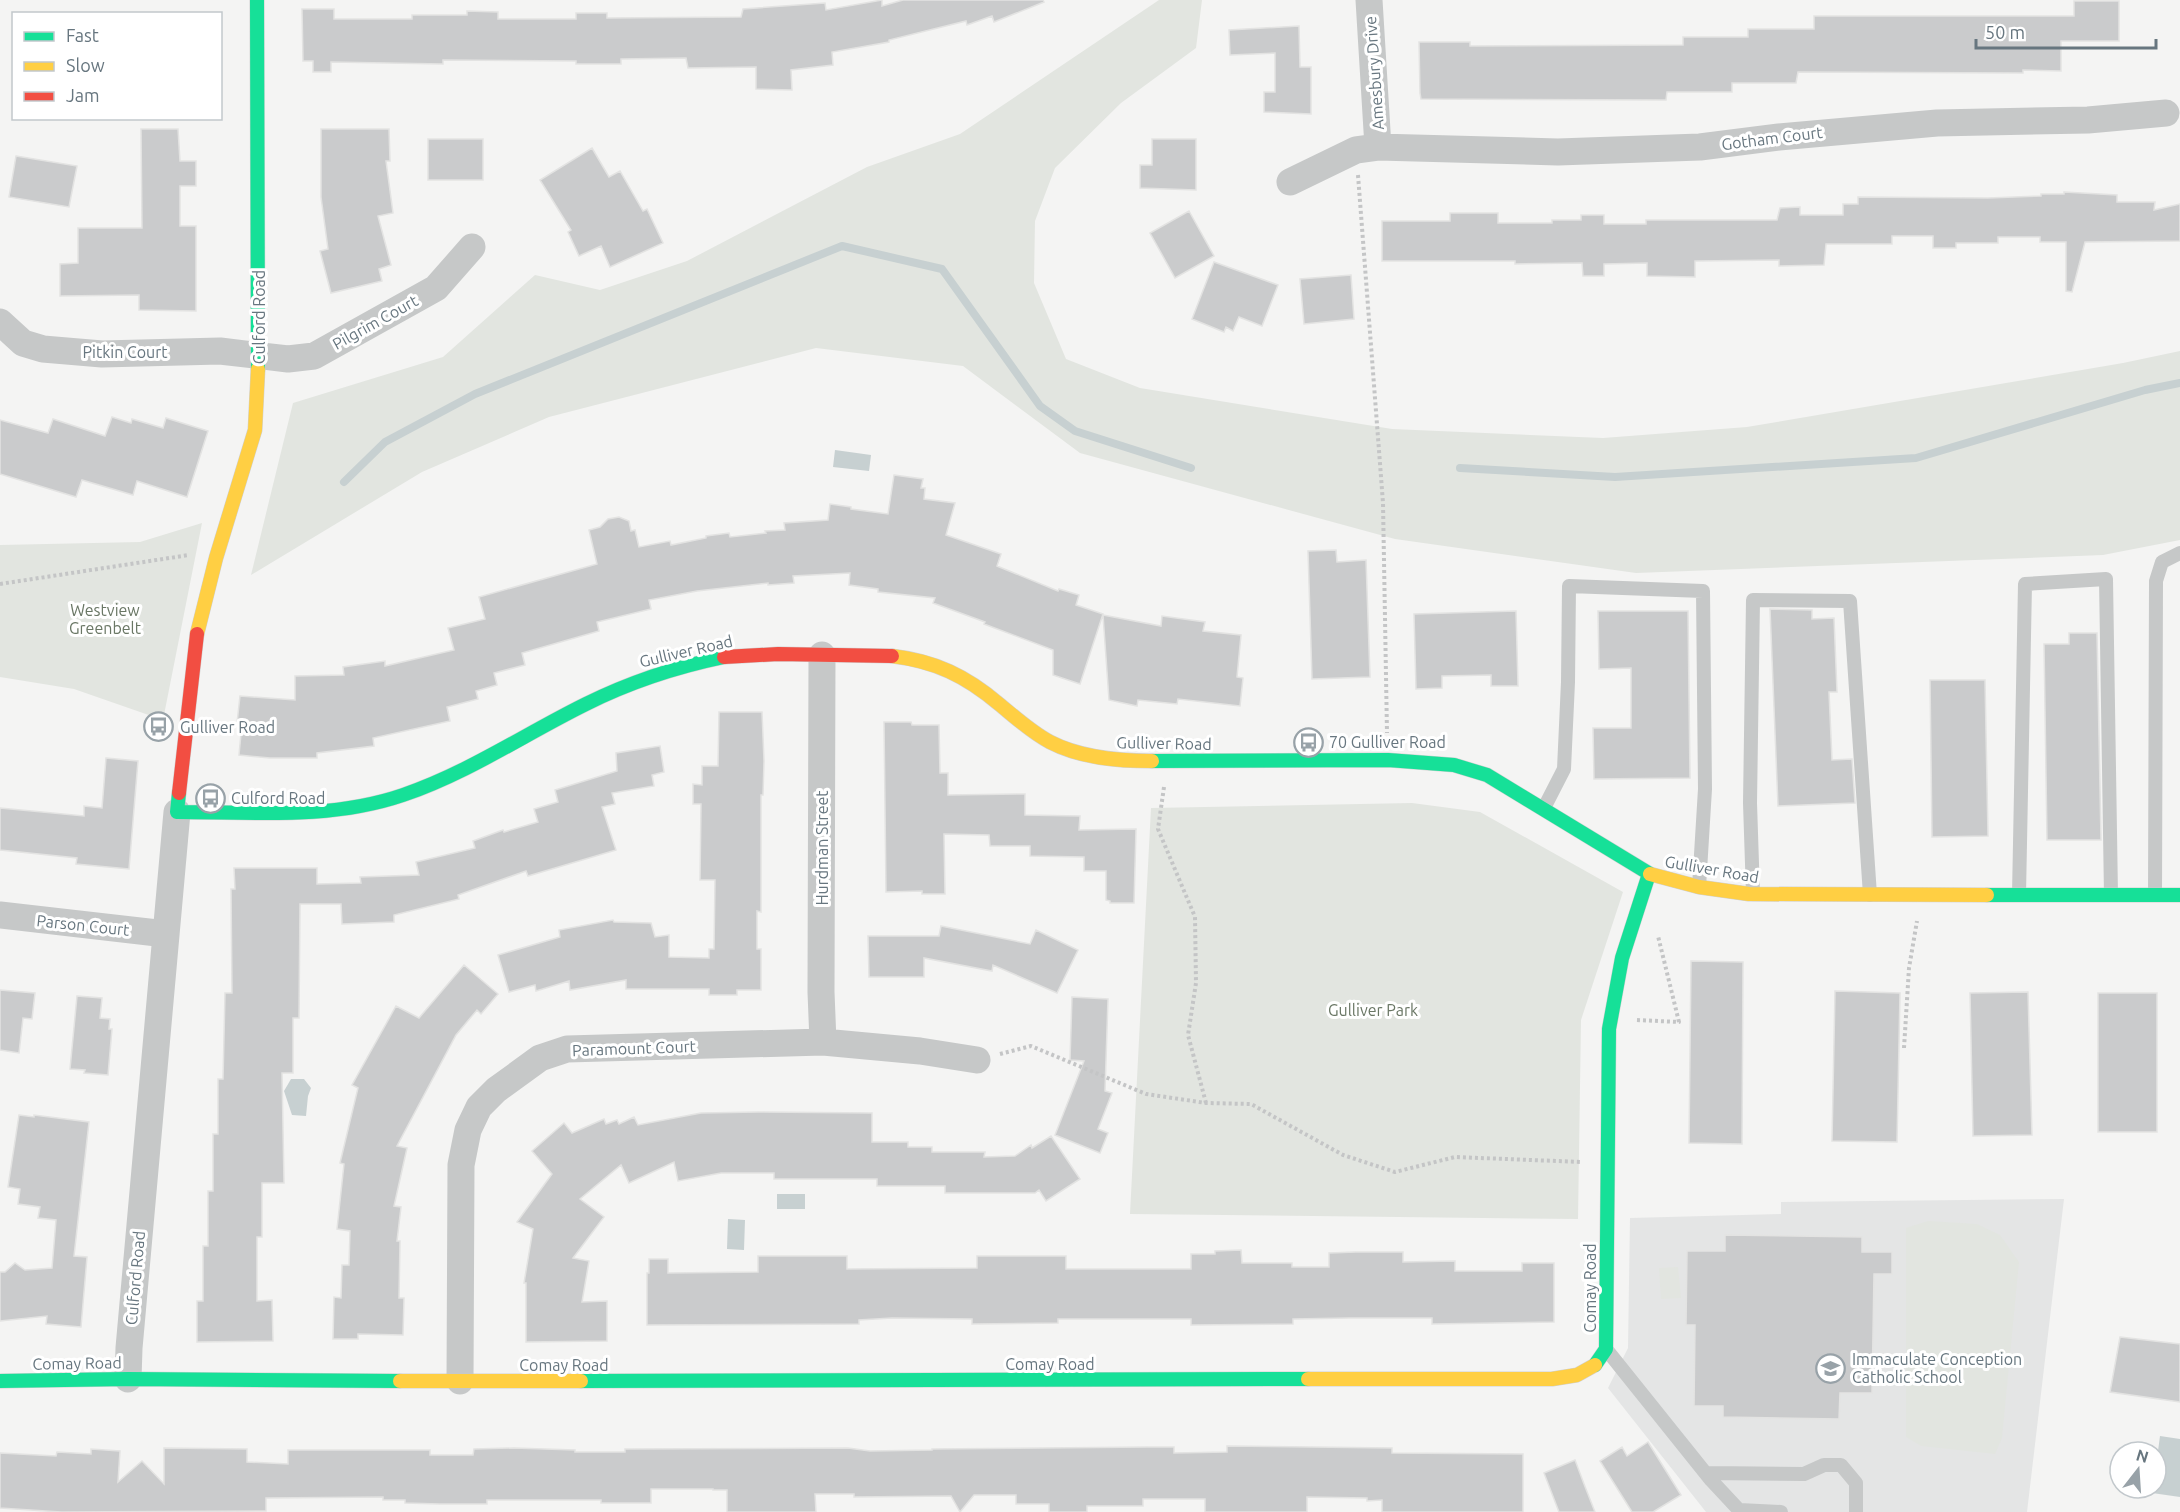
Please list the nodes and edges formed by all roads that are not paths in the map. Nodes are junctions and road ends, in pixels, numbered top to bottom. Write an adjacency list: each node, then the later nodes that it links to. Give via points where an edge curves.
1 (257, 0): 8 (street, Culford Road)
2 (1369, 0): 4 (street, Amesbury Drive)
3 (2166, 113): 4 (street, Gotham Court, via 2088,120 1937,123 1700,147 1558,152)
4 (1367, 148): 5 (street)
5 (1290, 182)
6 (472, 247): 8 (street, Pilgrim Court, via 436,288 314,356)
7 (0, 322): 8 (street, Pitkin Court, via 23,343 43,350 102,354 220,351)
8 (260, 356): 12 (street, Culford Road, via 255,430 197,634)
9 (2180, 553): 19 (lane, via 2162,562 2156,581)
10 (822, 655): 11 (street, Gulliver Road, via 905,656 949,669 1051,742 1090,756 1126,761 1388,760 1454,765 1486,774); 12 (street, Gulliver Road, via 741,654 646,676 607,692 432,785 347,810 273,815); 23 (street, Hurdman Street)
11 (1544, 808): 13 (street, Gulliver Road); 14 (lane, via 1564,768 1569,586 1703,591 1705,789)
12 (177, 812): 22 (street, Culford Road)
13 (1649, 874): 14 (street, Gulliver Road); 25 (street, Comay Road, via 1622,958 1608,1050)
14 (1699, 887): 15 (street, Gulliver Road)
15 (1753, 894): 16 (street, Gulliver Road); 16 (lane, via 1753,600 1850,601)
16 (1870, 895): 17 (street, Gulliver Road)
17 (2019, 895): 18 (street, Gulliver Road); 18 (lane, via 2025,584 2106,579)
18 (2111, 895): 19 (street, Gulliver Road)
19 (2155, 895): 20 (street, Gulliver Road)
20 (2180, 895)
21 (0, 915): 22 (street, Parson Court)
22 (166, 934): 26 (street, Culford Road)
23 (823, 1042): 24 (street, Paramount Court); 28 (street, Paramount Court, via 567,1050 540,1058 496,1090 479,1107 468,1130 460,1165)
24 (977, 1060)
25 (1606, 1350): 28 (street, Comay Road, via 1599,1363 1584,1374 1552,1379); 29 (lane)
26 (128, 1379): 27 (street, Comay Road); 28 (street, Comay Road)
27 (0, 1381)
28 (460, 1381)
29 (1707, 1473): 30 (lane, via 1739,1510); 31 (lane, via 1804,1474 1824,1465 1841,1465 1856,1483)
30 (1781, 1512)
31 (1856, 1512)

